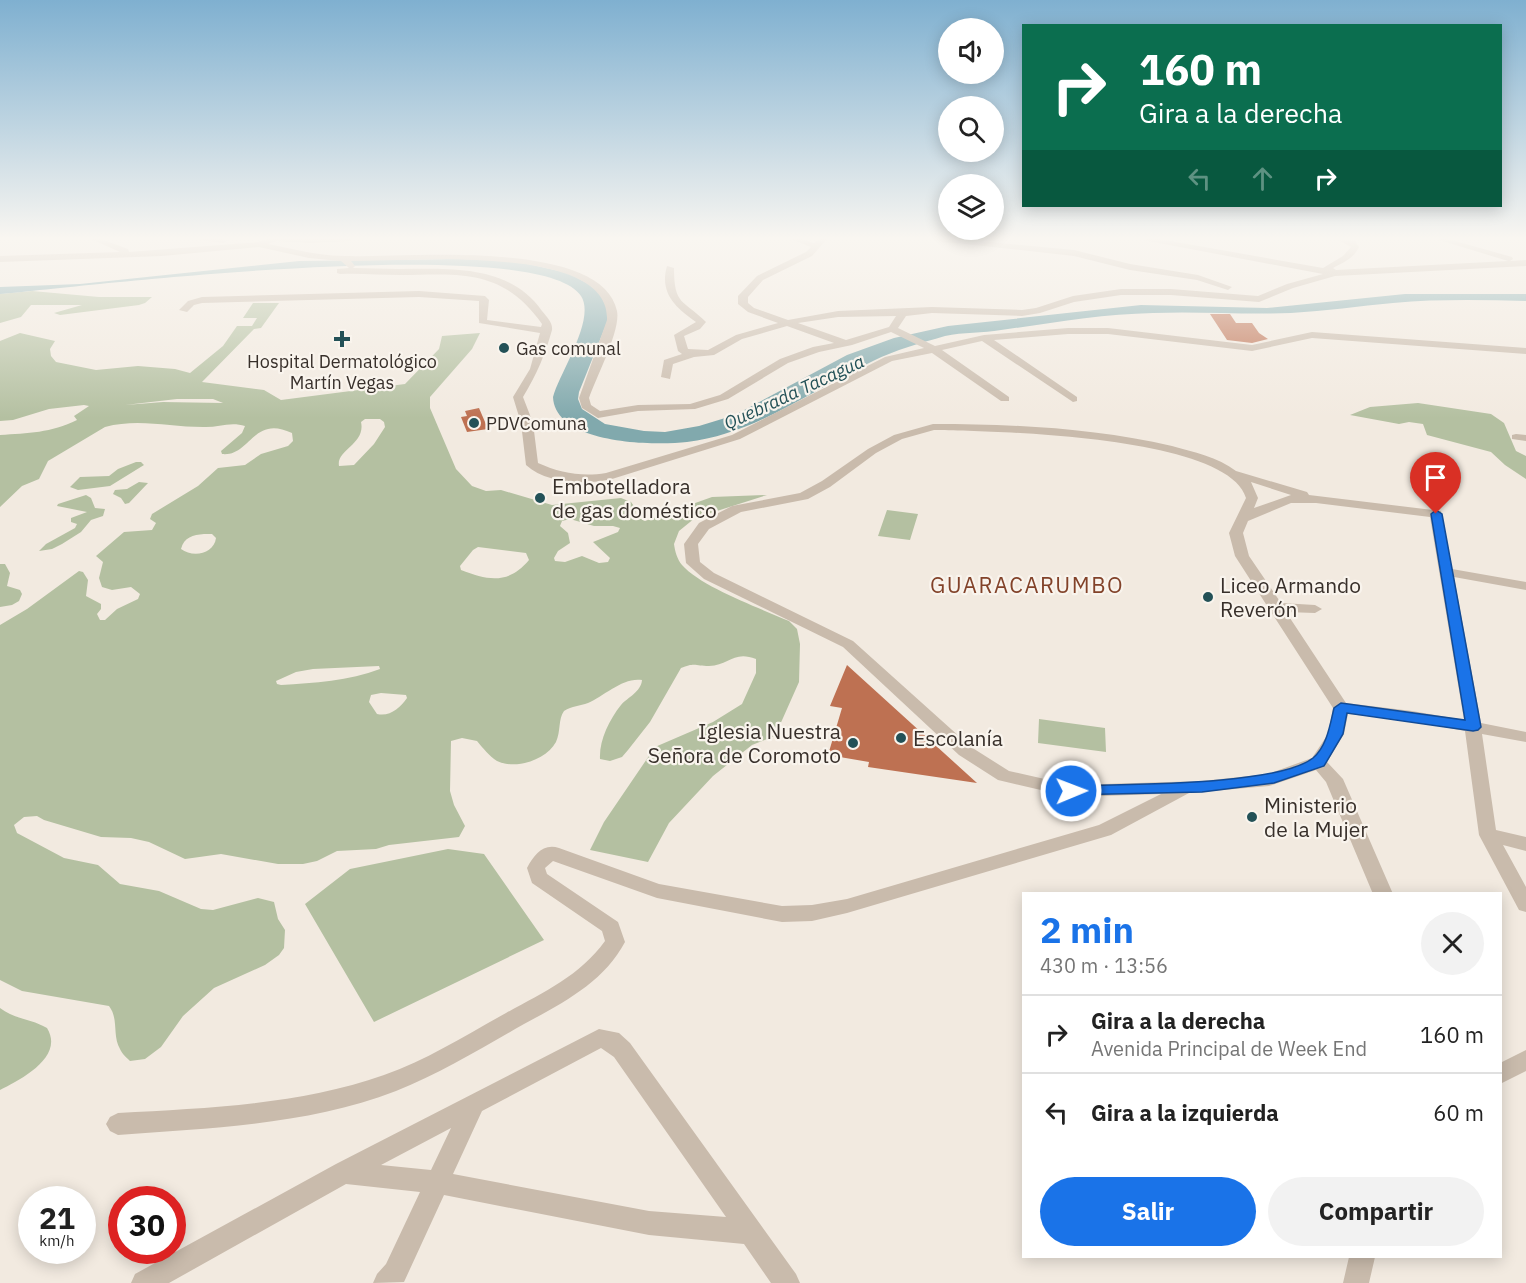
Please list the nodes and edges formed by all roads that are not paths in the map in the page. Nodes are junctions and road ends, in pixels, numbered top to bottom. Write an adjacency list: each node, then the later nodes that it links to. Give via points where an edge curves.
1 (257, 299): 8 (street, via 202,300)
2 (482, 299): 12 (street, via 482,321)
3 (531, 299): 12 (street, via 547,324)
4 (609, 299): 14 (street, via 612,313 608,332 584,398 586,406 598,415 638,408 691,407 724,397 784,361)
5 (674, 299): 17 (street, via 701,322 679,335 683,351)
6 (742, 299): 10 (street, via 751,310)
7 (1074, 299): 9 (street, via 1022,313)
8 (184, 310)
9 (903, 313): 10 (street, via 838,314); 11 (street)
10 (790, 322): 14 (street); 17 (street, via 739,337 710,353)
11 (895, 330): 14 (street); 15 (street)
12 (547, 331): 15 (street, via 535,369 518,397 527,423 532,465 555,475 591,479 729,439 888,359)
13 (984, 338): 15 (street); 16 (street, via 1108,331 1252,348 1274,345 1298,334 1312,334); 20 (street)
14 (848, 343)
15 (928, 346): 19 (street)
16 (1526, 351)
17 (693, 354): 18 (street, via 668,362)
18 (666, 377)
19 (1005, 399)
20 (1073, 399)
21 (1224, 468): 22 (street); 23 (street, via 1247,485 1252,498); 32 (street, via 1185,453 1101,436 933,427 898,437 804,496 737,508 704,526 691,544 693,563 710,576 848,644 965,751 1004,776 1071,791)
22 (1316, 499): 23 (street, via 1290,500); 24 (street, via 1436,514)
23 (1244, 518): 26 (street, via 1236,533 1242,556)
24 (1447, 572): 25 (street); 29 (street)
25 (1526, 586)
26 (1276, 607): 27 (street); 28 (street)
27 (1315, 609)
28 (1341, 708): 29 (street); 31 (street, via 1336,734)
29 (1473, 727): 30 (street); 33 (street)
30 (1526, 737)
31 (1318, 762): 32 (street, via 1269,780); 35 (street, via 1334,779)
32 (1188, 788): 40 (street, via 1105,830 812,914 782,914 657,891 552,853 542,858 536,868 539,878 611,927 615,942 604,960 554,997 424,1069 368,1090 322,1103 226,1117)
33 (1488, 835): 34 (street); 36 (street)
34 (1526, 844)
35 (1382, 892)
36 (1526, 905)
37 (1526, 1060): 38 (street)
38 (1502, 1073)
39 (473, 1105): 41 (street); 42 (street); 43 (street, via 599,1038 611,1040)
40 (118, 1125)
41 (345, 1172): 42 (street); 45 (street)
42 (435, 1182): 43 (street, via 649,1223); 46 (street, via 395,1273)
43 (752, 1232): 47 (street)
44 (1362, 1258): 48 (street)
45 (144, 1283)
46 (386, 1283)
47 (787, 1283)
48 (1356, 1283)

